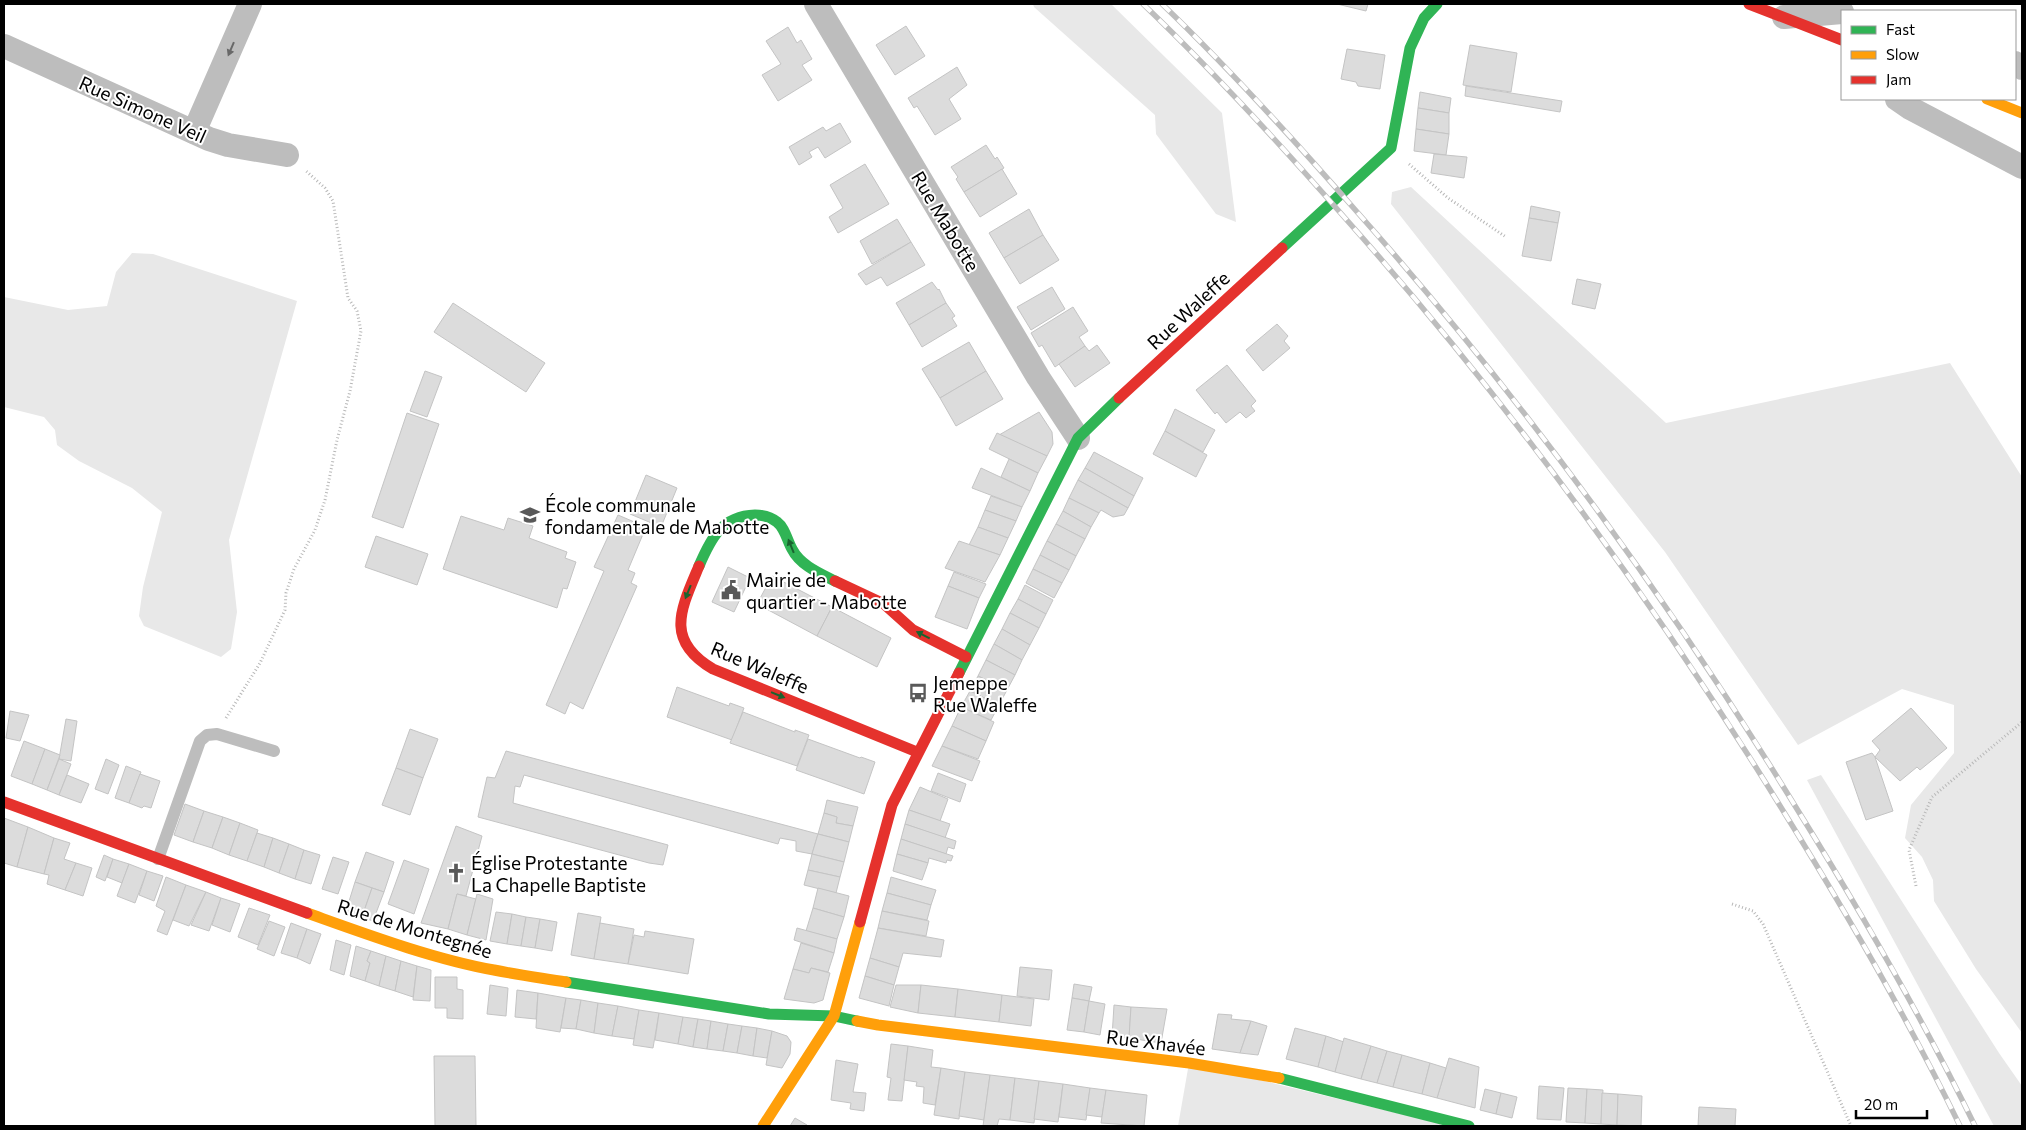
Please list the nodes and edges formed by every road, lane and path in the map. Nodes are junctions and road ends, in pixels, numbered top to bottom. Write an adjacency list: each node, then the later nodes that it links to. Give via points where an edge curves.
1 (250, 4): 12 (street, one-way to 12)
2 (816, 4): 17 (street, Rue Mabotte, via 1038,378)
3 (1437, 4): 13 (street, via 1424,18 1407,57)
4 (1749, 4): 6 (street)
5 (1841, 12): 6 (street)
6 (1784, 17): 7 (street)
7 (1841, 40)
8 (4, 46): 12 (street, Rue Simone Veil)
9 (1898, 100): 15 (street)
10 (1990, 100): 11 (street)
11 (2022, 113)
12 (194, 132): 14 (street, Rue Simone Veil, via 228,145)
13 (1391, 148): 16 (path, via 1448,198); 17 (street, Rue Waleffe)
14 (287, 155): 20 (path, via 325,188 334,201 348,298 357,311 361,331 325,500 315,530 294,569 284,610 260,663)
15 (2022, 167)
16 (1506, 238)
17 (1078, 438): 18 (street, Rue Waleffe)
18 (966, 657): 22 (street, Rue Waleffe); 22 (street, Rue Waleffe, one-way to 22, via 907,626 884,605 803,563 792,551 781,524 771,517 736,518 712,537 682,607 681,630 691,655 713,669)
19 (2022, 722): 25 (path, via 1932,797 1909,850)
20 (217, 734): 21 (lane); 24 (lane, via 207,734 200,740)
21 (274, 751)
22 (917, 752): 27 (street, Rue Waleffe, via 892,805)
23 (4, 802): 24 (street, Rue de Montegnée)
24 (158, 859): 27 (street, Rue de Montegnée, via 354,930 492,970 769,1014)
25 (1916, 886)
26 (1732, 904): 30 (path, via 1753,911 1763,924)
27 (834, 1016): 28 (street, Rue Waleffe); 29 (street, Rue Xhavée, via 878,1025 1277,1078)
28 (763, 1126)
29 (1470, 1126)
30 (1851, 1126)

